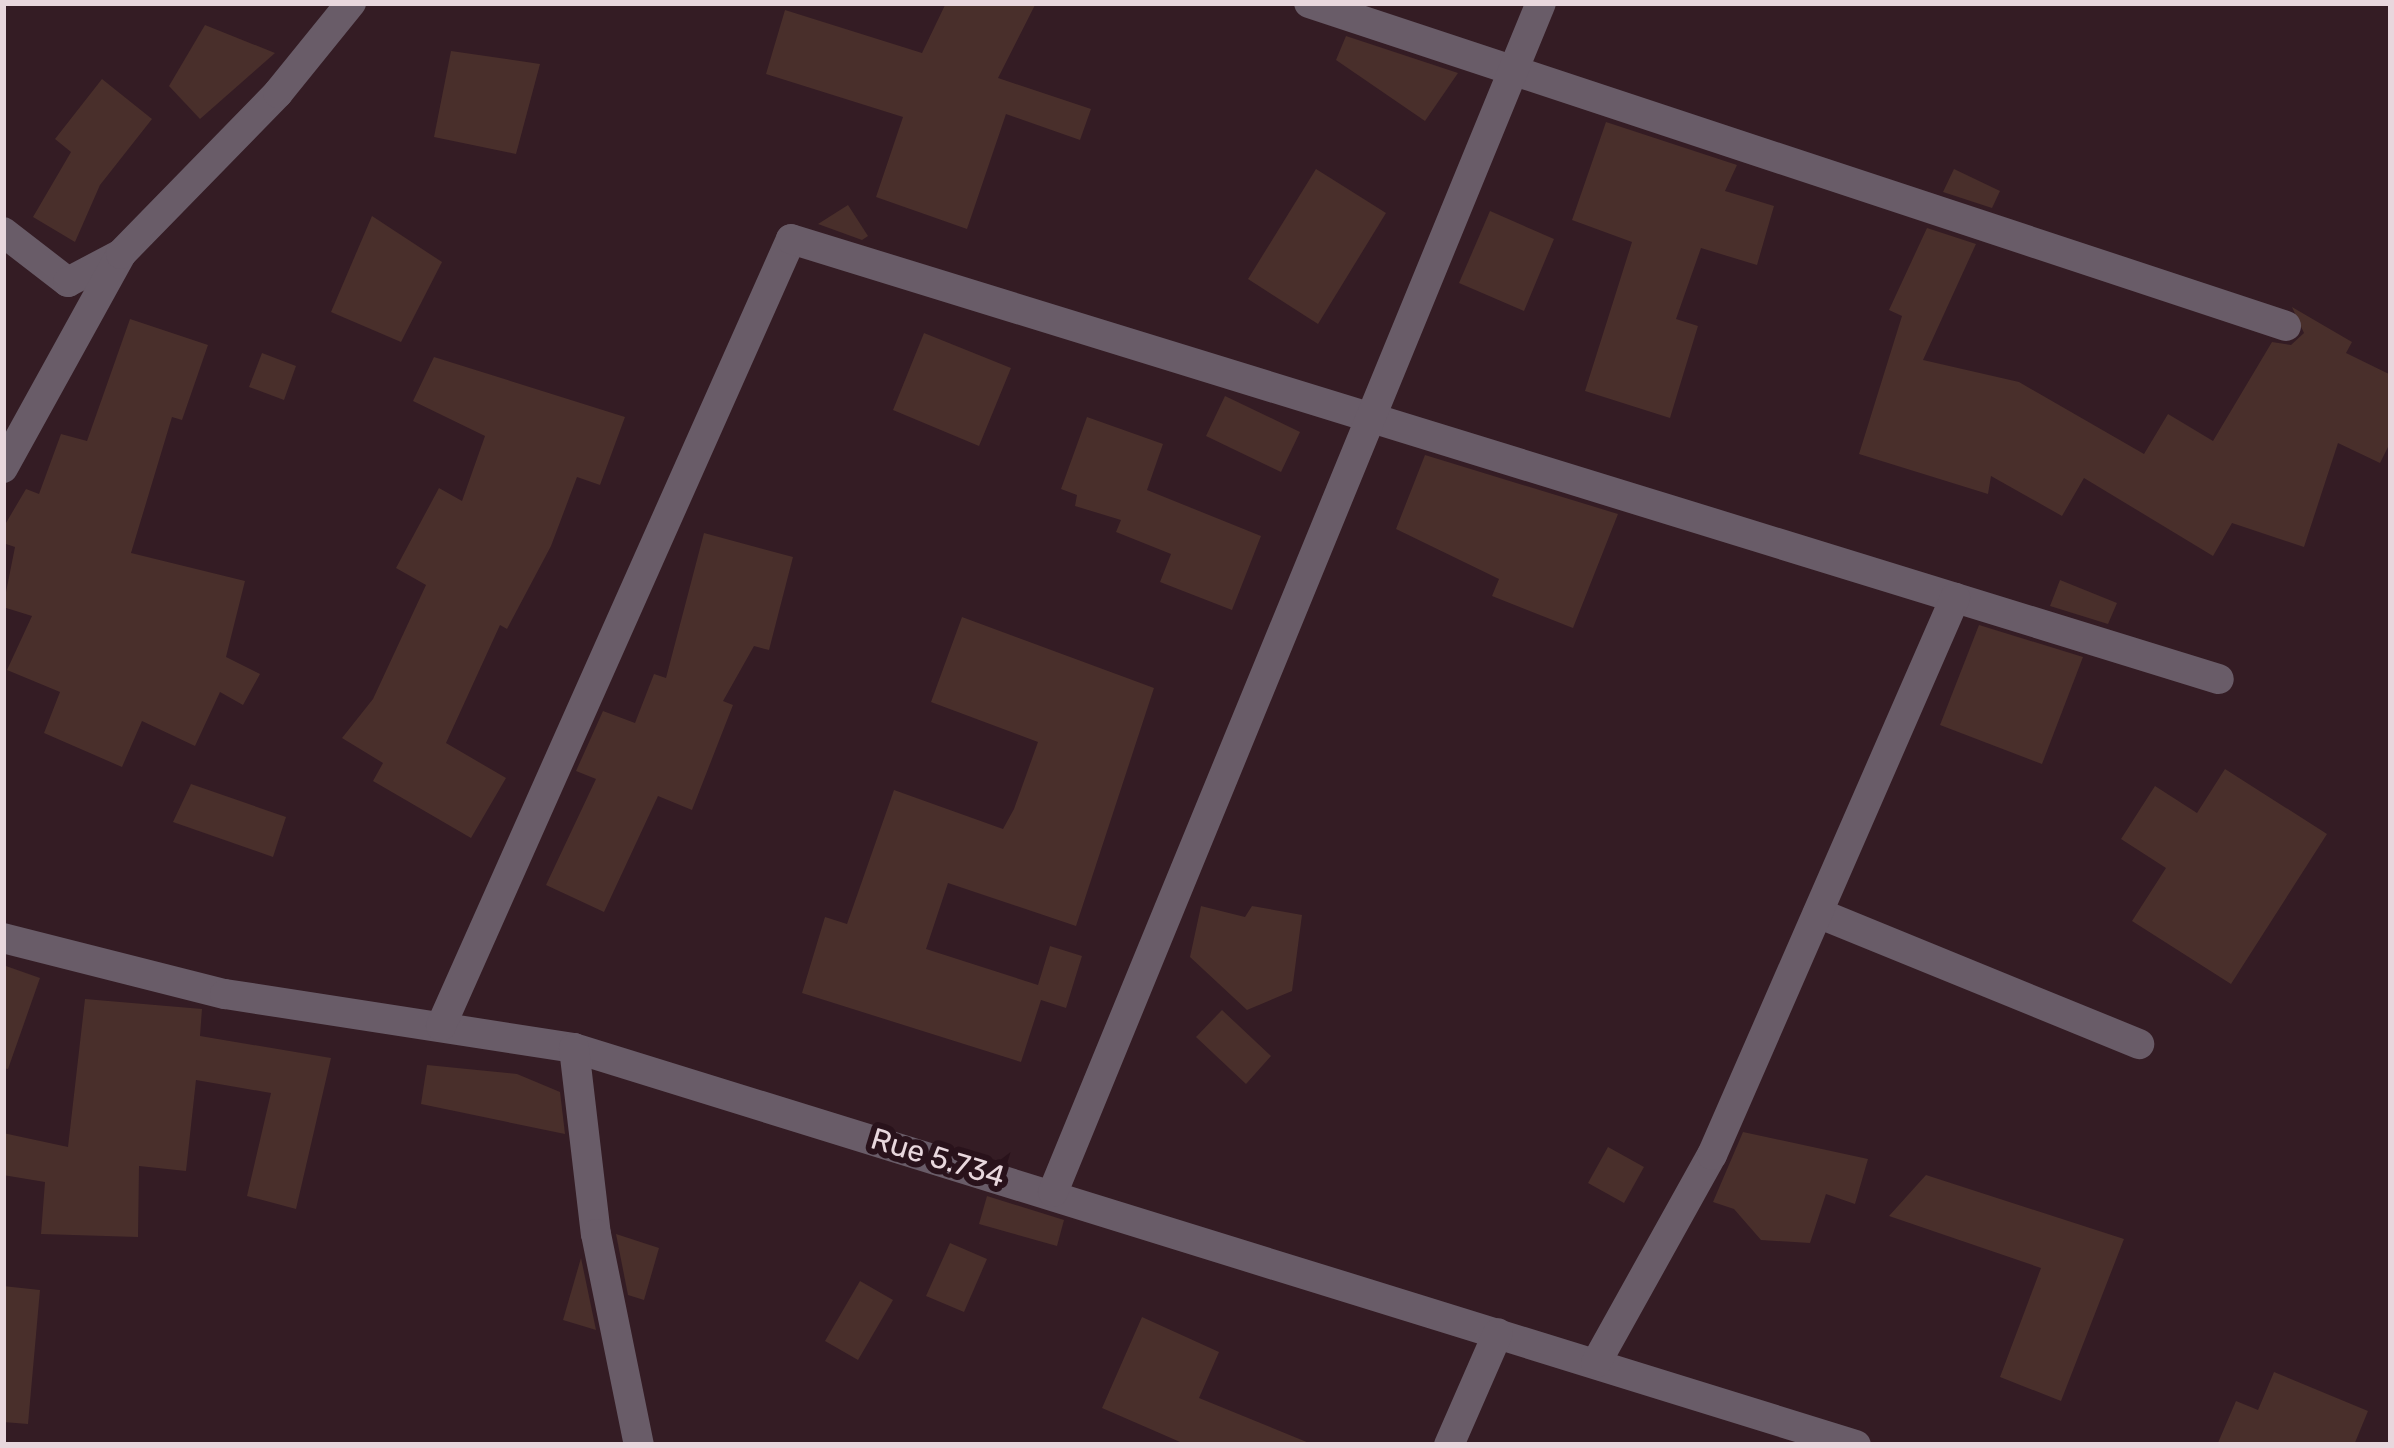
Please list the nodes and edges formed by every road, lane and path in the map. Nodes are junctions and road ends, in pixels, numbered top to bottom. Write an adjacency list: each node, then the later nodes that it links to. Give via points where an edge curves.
1 (351, 3): 6 (street, via 278,93)
2 (1309, 3): 4 (street)
3 (1541, 3): 4 (street)
4 (1514, 71): 7 (street); 8 (street)
5 (3, 232): 6 (street, via 68,282)
6 (121, 254): 9 (street)
7 (2286, 326)
8 (1372, 418): 10 (street); 14 (street, via 791,239); 17 (street)
9 (3, 468)
10 (1955, 598): 11 (street); 12 (street)
11 (2218, 679)
12 (1818, 913): 15 (street); 19 (street, via 1712,1155)
13 (3, 938): 14 (street, Rue 5.734, via 225,994)
14 (441, 1026): 16 (street, Rue 5.734)
15 (2139, 1044)
16 (574, 1048): 17 (street, Rue 5.734); 20 (street, via 596,1234)
17 (1054, 1192): 18 (street, Rue 5.734)
18 (1498, 1333): 19 (street, Rue 5.734); 21 (street)
19 (1596, 1363): 22 (street, Rue 5.734)
20 (640, 1445)
21 (1449, 1445)
22 (1856, 1445)

